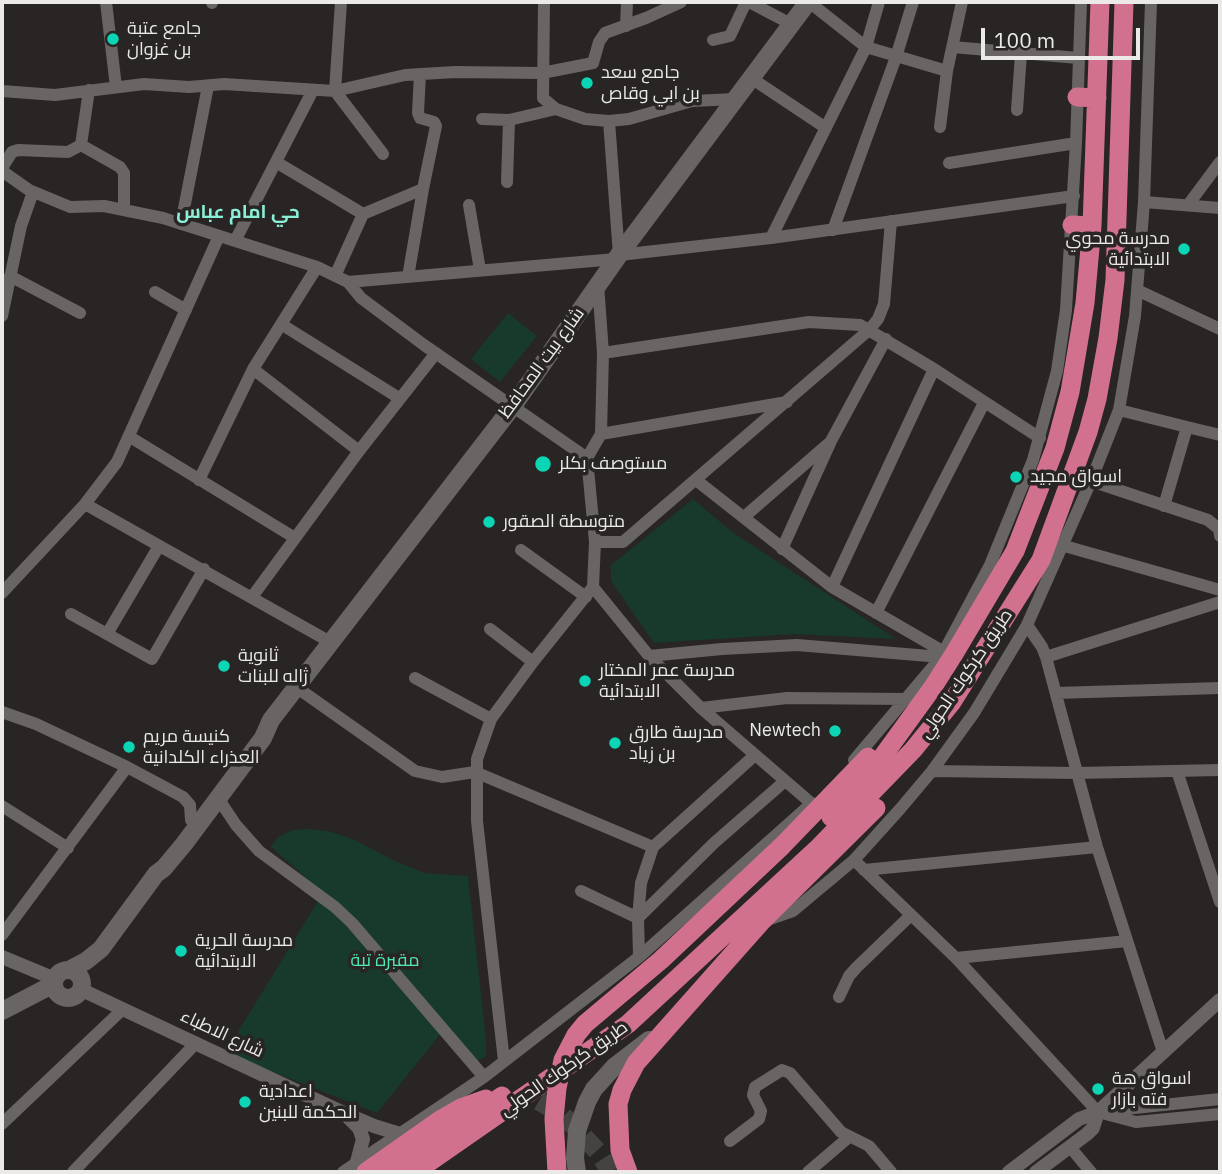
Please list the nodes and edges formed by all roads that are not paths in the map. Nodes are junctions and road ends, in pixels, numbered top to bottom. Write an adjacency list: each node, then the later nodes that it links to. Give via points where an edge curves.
1 (106, 2): 28 (street)
2 (341, 2): 31 (street)
3 (544, 2): 24 (street)
4 (627, 2): 16 (street)
5 (681, 2): 16 (street)
6 (747, 2): 15 (street); 17 (street, via 730,36)
7 (808, 2): 15 (main road, شارع بيت المحافظ); 18 (street)
8 (879, 2): 18 (street)
9 (913, 2): 21 (street)
10 (962, 2): 19 (street)
11 (1080, 2): 22 (street)
12 (1100, 2): 33 (highway, طريق كركوك الحولي)
13 (1124, 2): 95 (highway, طريق كركوك الحولي, via 1115,280)
14 (1151, 2): 53 (street)
15 (791, 24): 26 (main road, شارع بيت المحافظ)
16 (626, 26): 24 (street, via 602,37 593,63)
17 (713, 40)
18 (866, 47): 21 (street); 41 (street)
19 (953, 47): 20 (street); 23 (street)
20 (1021, 54): 22 (street); 36 (street)
21 (896, 57): 23 (street); 63 (street)
22 (1078, 58): 33 (street)
23 (947, 71): 40 (street)
24 (542, 73): 25 (street); 35 (street, via 543,98)
25 (420, 74): 31 (street); 50 (street, via 418,113 436,126)
26 (751, 78): 34 (main road, شارع بيت المحافظ); 41 (street)
27 (208, 86): 28 (street); 30 (street); 60 (street)
28 (116, 87): 29 (street)
29 (89, 90): 32 (street, via 45,95); 43 (street)
30 (313, 90): 31 (street); 45 (street)
31 (335, 90): 44 (street)
32 (2, 91)
33 (1087, 97): 42 (street); 62 (highway, طريق كركوك الحولي)
34 (735, 99): 39 (street, via 692,101 629,120); 67 (main road, شارع بيت المحافظ)
35 (556, 109): 38 (street); 39 (street)
36 (1017, 110)
37 (482, 119): 38 (street)
38 (509, 120): 49 (street)
39 (609, 121): 67 (street)
40 (940, 127)
41 (826, 128): 65 (street)
42 (1076, 143): 47 (street); 52 (street)
43 (81, 145): 48 (street, via 68,152 18,150); 57 (street, via 124,173)
44 (383, 154)
45 (276, 162): 58 (street); 66 (street)
46 (1220, 162): 55 (street)
47 (949, 163)
48 (2, 170): 51 (street)
49 (507, 182)
50 (424, 189): 58 (street); 72 (street)
51 (33, 192): 57 (street, via 70,207); 68 (street)
52 (1074, 196): 59 (street); 61 (street)
53 (1144, 202): 55 (street); 75 (street)
54 (469, 205): 70 (street)
55 (1188, 205): 56 (street)
56 (1220, 208)
57 (124, 210): 60 (street)
58 (363, 214): 71 (street)
59 (891, 221): 63 (street); 82 (street, via 884,304)
60 (181, 224): 64 (street)
61 (1072, 225): 62 (highway); 99 (street, via 1061,348)
62 (1093, 226): 93 (highway, طريق كركوك الحولي, via 1082,329)
63 (833, 230): 65 (street)
64 (219, 236): 66 (street); 77 (street)
65 (771, 238): 67 (street)
66 (235, 241): 69 (street)
67 (618, 257): 70 (street); 74 (main road, شارع بيت المحافظ)
68 (9, 267): 78 (street); 79 (street)
69 (317, 267): 71 (street); 80 (street)
70 (480, 271): 72 (street)
71 (335, 276): 73 (street)
72 (408, 277): 73 (street)
73 (348, 282): 84 (street, via 377,311)
74 (598, 285): 85 (street); 91 (main road, شارع بيت المحافظ)
75 (1138, 290): 81 (street); 92 (street)
76 (155, 292): 77 (street)
77 (186, 310): 98 (street)
78 (80, 313)
79 (2, 316)
80 (281, 324): 86 (street); 88 (street)
81 (1220, 329)
82 (869, 330): 83 (street); 85 (street, via 860,325 809,322); 89 (street)
83 (886, 339): 87 (street); 100 (street)
84 (436, 353): 88 (street); 91 (street)
85 (603, 353): 96 (street)
86 (253, 369): 101 (street); 103 (street)
87 (934, 369): 90 (street); 118 (street)
88 (399, 398): 101 (street)
89 (787, 402): 96 (street); 104 (street)
90 (984, 402): 99 (street); 124 (street)
91 (513, 406): 102 (street); 129 (main road, شارع بيت المحافظ)
92 (1119, 410): 94 (street); 105 (street)
93 (1062, 425): 95 (highway); 108 (highway, طريق كركوك الحولي)
94 (1187, 427): 97 (street); 107 (street)
95 (1088, 432): 140 (highway, طريق كركوك الحولي, via 1041,560)
96 (601, 434): 102 (street)
97 (1220, 435)
98 (130, 437): 103 (street); 106 (street)
99 (1040, 439): 108 (street)
100 (831, 441): 109 (street); 115 (street)
101 (359, 451): 111 (street)
102 (587, 458): 112 (street)
103 (199, 480): 111 (street)
104 (696, 480): 109 (street); 112 (street, via 623,542)
105 (1091, 481): 107 (street); 113 (street)
106 (85, 504): 114 (street); 121 (street)
107 (1164, 506): 110 (street, via 1208,520)
108 (1023, 512): 130 (street); 136 (highway, طريق كركوك الحولي, via 1014,551)
109 (744, 517): 115 (street)
110 (1220, 536)
111 (295, 538): 122 (street)
112 (595, 542): 120 (street)
113 (1061, 545): 119 (street); 126 (street)
114 (159, 546): 117 (street); 128 (street)
115 (782, 549): 118 (street)
116 (522, 550): 120 (street)
117 (204, 569): 122 (street); 128 (street, via 152,659)
118 (832, 587): 124 (street)
119 (1220, 590)
120 (590, 592): 131 (street); 133 (street)
121 (2, 593)
122 (252, 597): 129 (street)
123 (1220, 602): 132 (street)
124 (876, 613): 130 (street)
125 (71, 614): 128 (street)
126 (1027, 625): 132 (street); 148 (street, via 990,689)
127 (490, 629): 133 (street)
128 (107, 634)
129 (332, 643): 135 (main road, شارع بيت المحافظ)
130 (942, 655): 131 (street, via 797,645); 139 (street)
131 (649, 656): 141 (street)
132 (1046, 657): 138 (street)
133 (533, 662): 143 (street)
134 (415, 678): 143 (street)
135 (296, 687): 144 (main road, شارع بيت المحافظ); 150 (street, via 415,771 442,777)
136 (933, 687): 153 (highway, طريق كركوك الحولي); 169 (highway, via 821,807)
137 (1220, 688): 138 (street)
138 (1056, 693): 151 (street)
139 (908, 699): 141 (street, via 787,698); 155 (street)
140 (952, 702): 153 (highway, طريق كركوك الحولي, via 913,750); 168 (highway, via 944,727 908,772)
141 (701, 708): 145 (street)
142 (2, 712): 146 (street)
143 (492, 719): 150 (street)
144 (271, 720): 154 (main road, شارع بيت المحافظ); 157 (main road, شارع بيت المحافظ, via 259,727)
145 (755, 755): 152 (street); 158 (street)
146 (127, 767): 157 (street, via 183,797 190,805); 159 (street)
147 (1220, 770): 149 (street)
148 (932, 771): 151 (street); 161 (street)
149 (1177, 771): 151 (street); 165 (street)
150 (475, 772): 158 (street); 187 (street)
151 (1077, 773): 160 (street)
152 (785, 781): 155 (street); 167 (street)
153 (859, 797): 202 (highway, طريق كركوك الحولي, via 648,991); 203 (highway, طريق كركوك الحولي, via 762,902 628,1024)
154 (218, 798): 163 (main road, شارع بيت المحافظ); 188 (street, via 259,851 352,923)
155 (811, 803): 169 (street)
156 (2, 806): 159 (street)
157 (191, 820): 163 (main road, شارع بيت المحافظ)
158 (653, 847): 167 (street, via 641,883)
159 (68, 848): 170 (street)
160 (1097, 848): 162 (street); 171 (street)
161 (854, 860): 162 (street); 168 (street, via 793,911)
162 (864, 870): 166 (street)
163 (156, 874): 172 (main road, شارع بيت المحافظ)
164 (581, 891): 167 (street)
165 (1220, 902)
166 (911, 915): 175 (street); 180 (street, via 856,968)
167 (638, 918): 174 (street)
168 (762, 921): 177 (highway)
169 (680, 932): 174 (street); 176 (highway)
170 (2, 935)
171 (1127, 941): 175 (street); 186 (street)
172 (101, 949): 178 (main road, شارع بيت المحافظ); 179 (main road, شارع بيت المحافظ)
173 (2, 957): 178 (street)
174 (639, 957): 187 (street)
175 (956, 958): 191 (street)
176 (661, 960): 177 (highway, via 642,991 645,1005 656,1012 674,1006); 204 (highway, via 585,1024 568,1047 555,1103)
177 (718, 970): 184 (highway)
178 (60, 983): 179 (main road, via 79,974); 179 (main road, شارع بيت المحافظ, via 74,998); 182 (main road, شارع بيت المحافظ)
179 (83, 987): 183 (street, شارع الاطباء)
180 (839, 997)
181 (1220, 1000): 186 (street)
182 (4, 1009)
183 (123, 1009): 185 (street, شارع الاطباء); 194 (street)
184 (669, 1026): 205 (main road, via 614,1067 594,1089 577,1131); 206 (highway, via 636,1063 618,1104 620,1150)
185 (196, 1043): 192 (street, شارع الاطباء); 200 (street)
186 (1163, 1052): 191 (street)
187 (504, 1061): 188 (street)
188 (484, 1077): 195 (street)
189 (1220, 1099): 191 (street)
190 (539, 1101): 199 (highway, via 501,1096 475,1102)
191 (1098, 1112): 193 (street, via 1136,1122); 198 (street, via 1093,1128); 209 (street, via 1079,1119)
192 (346, 1114): 195 (street, شارع الاطباء); 199 (street, via 362,1133)
193 (1220, 1114)
194 (2, 1124)
195 (400, 1134): 199 (street)
196 (849, 1137): 197 (street, via 790,1073 782,1070 755,1087 759,1119); 207 (street); 208 (street, via 869,1146)
197 (730, 1141)
198 (1070, 1147): 210 (street); 211 (street)
199 (361, 1167): 201 (street)
200 (73, 1172)
201 (343, 1172)
202 (390, 1172)
203 (415, 1172)
204 (557, 1172)
205 (577, 1172)
206 (628, 1172)
207 (808, 1172)
208 (891, 1172)
209 (1009, 1172)
210 (1036, 1172)
211 (1091, 1172)

